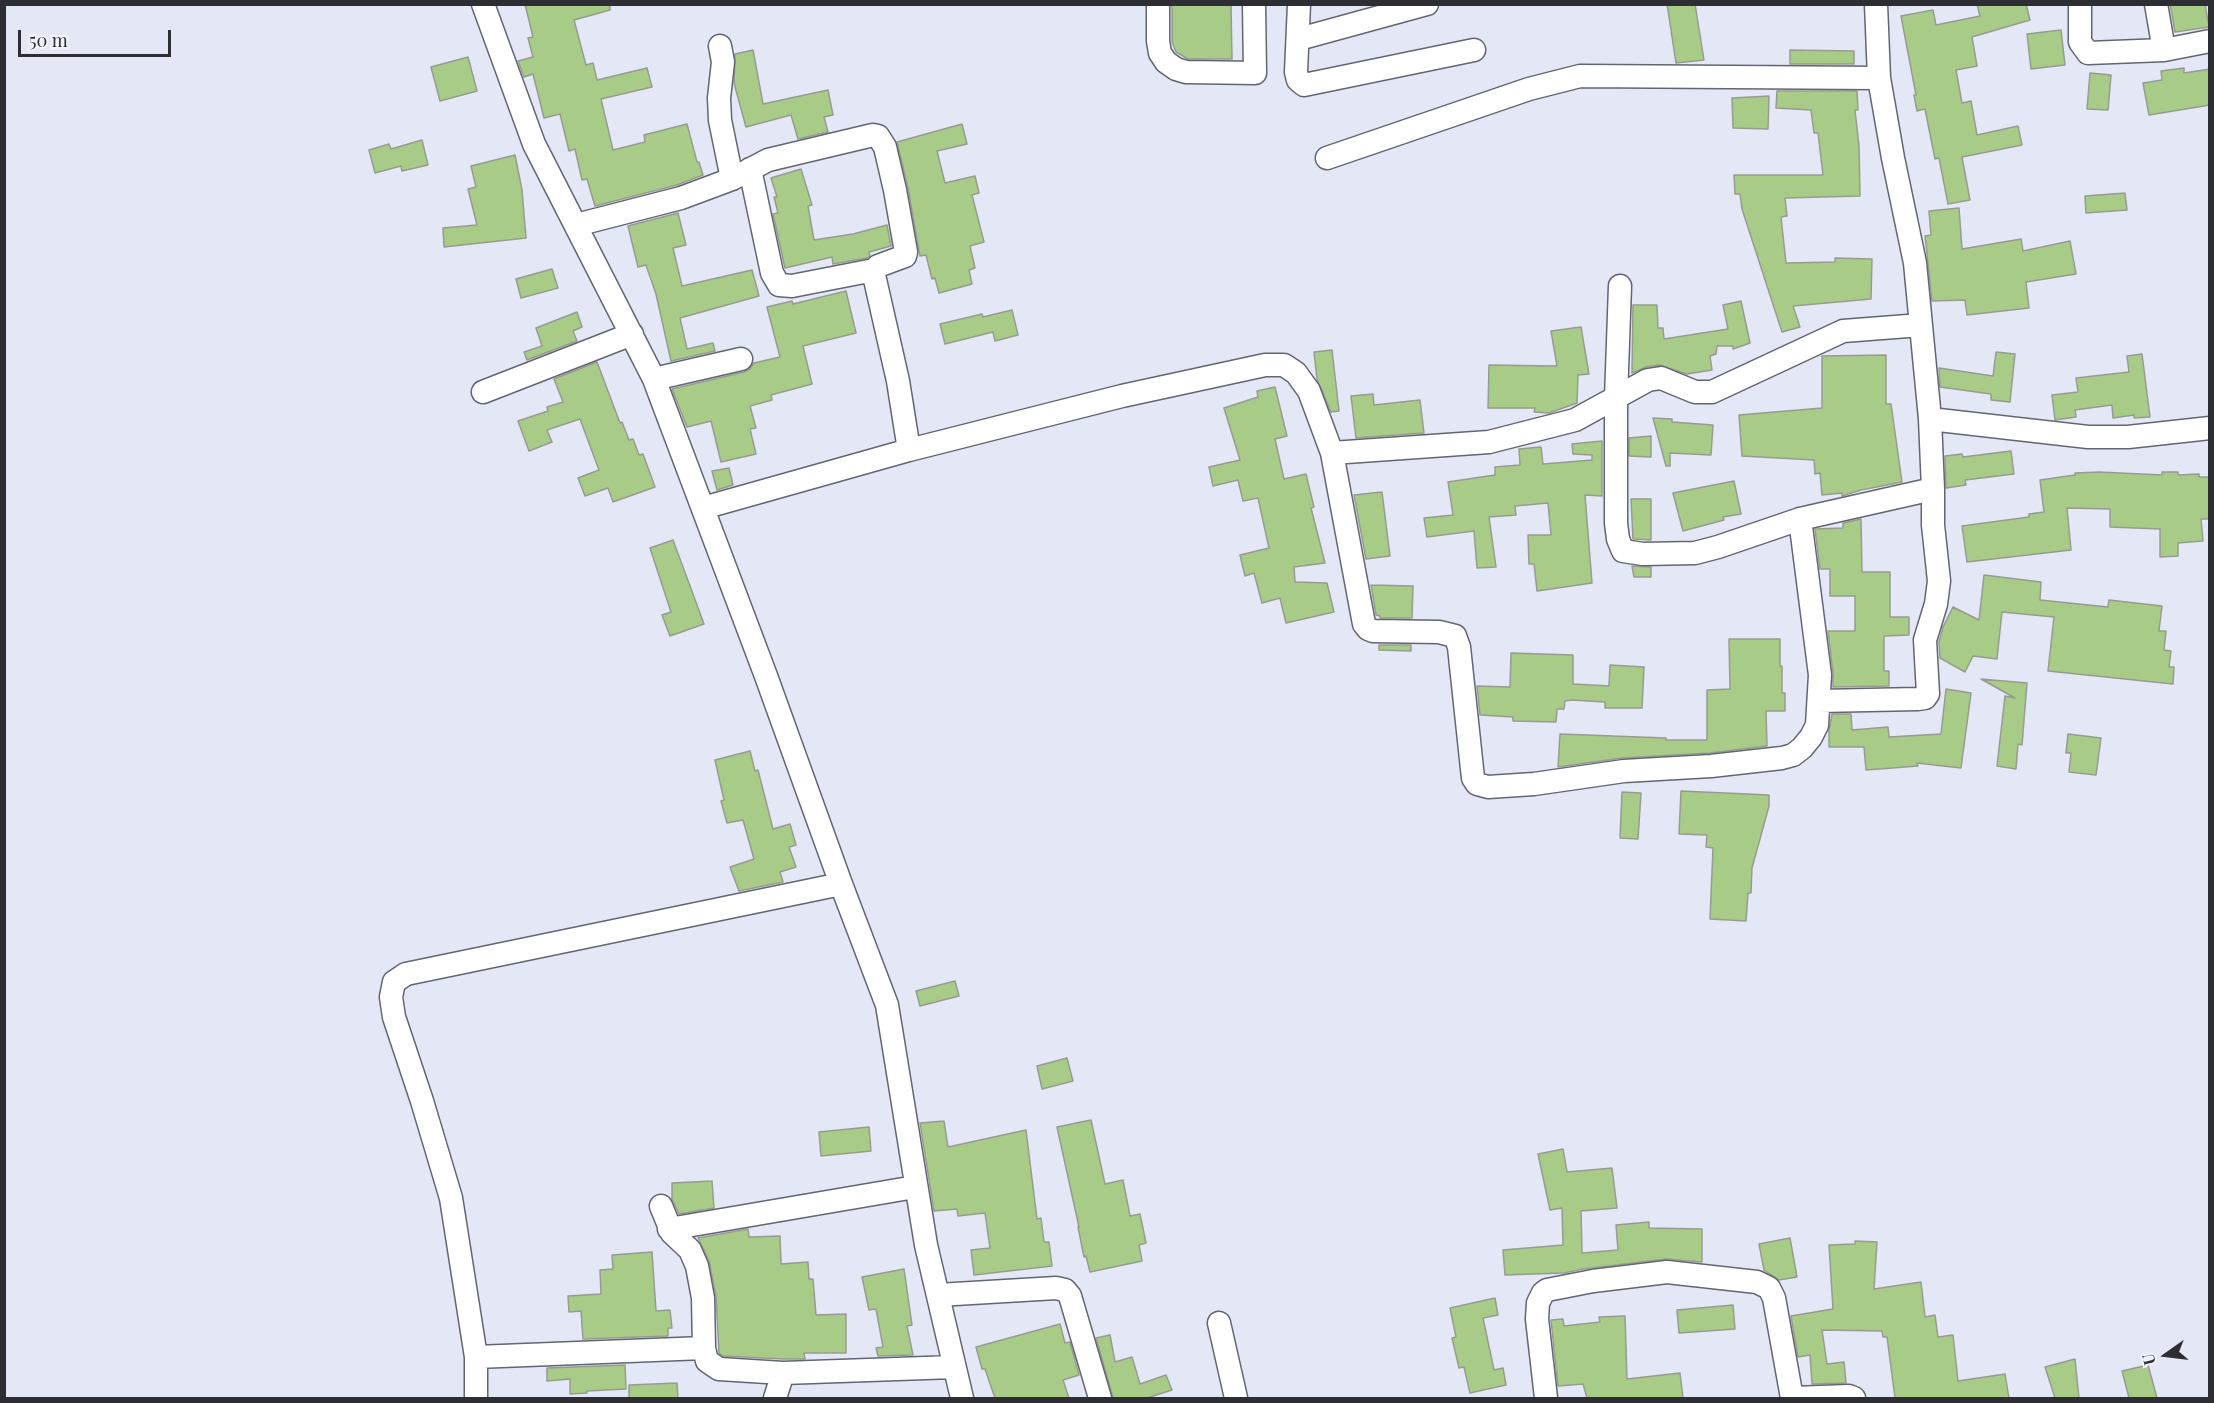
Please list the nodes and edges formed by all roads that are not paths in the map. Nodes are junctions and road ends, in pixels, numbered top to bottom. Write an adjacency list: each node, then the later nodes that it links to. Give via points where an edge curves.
1 (483, 4): 18 (street, via 534,144)
2 (1158, 4): 3 (street, via 1160,53 1176,69 1260,73)
3 (1254, 4)
4 (1299, 4): 10 (street)
5 (1426, 4): 9 (street)
6 (1876, 4): 15 (street)
7 (2080, 4): 14 (street, via 2079,42 2088,53)
8 (2156, 4): 14 (street)
9 (1403, 7): 10 (street)
10 (1299, 39): 13 (street, via 1296,72 1304,85)
11 (2210, 40): 14 (street)
12 (720, 46): 17 (street, via 720,120)
13 (1474, 50)
14 (2164, 50)
15 (1879, 78): 16 (street, via 1580,76 1529,89); 21 (street, via 1915,263)
16 (1327, 158)
17 (741, 174): 18 (street, via 681,198); 19 (street, via 779,285 792,286); 19 (street, via 768,160 878,136 885,147 896,190 906,252)
18 (576, 225): 22 (street)
19 (874, 270): 29 (street)
20 (1620, 286): 26 (street)
21 (1921, 325): 26 (street, via 1843,330 1712,392 1695,392 1662,378 1640,384); 27 (street)
22 (632, 334): 24 (street); 25 (street)
23 (741, 359): 24 (street)
24 (654, 379): 32 (street)
25 (483, 392)
26 (1616, 398): 30 (street, via 1575,420 1488,442); 33 (street, via 1616,523 1623,551 1695,552)
27 (1930, 419): 28 (street, via 2088,436 2128,437); 31 (street)
28 (2210, 428)
29 (909, 450): 30 (street, via 1122,396 1274,364 1292,369 1309,391); 32 (street)
30 (1332, 453): 34 (street, via 1364,624 1373,631 1439,632 1455,636 1471,771 1483,787 1782,758 1793,755 1811,737 1817,725)
31 (1933, 489): 33 (street); 34 (street, via 1939,581 1925,640 1928,694 1918,699)
32 (703, 508): 35 (street)
33 (1800, 519): 34 (street, via 1820,675)
34 (1819, 701)
35 (841, 884): 36 (street, via 886,1005); 42 (street, via 406,974 394,982 394,1017 451,1198)
36 (915, 1187): 38 (street); 39 (street)
37 (661, 1206): 38 (street)
38 (669, 1229): 41 (street, via 690,1250 697,1266 703,1298)
39 (938, 1295): 43 (street); 48 (street, via 1065,1290)
40 (1219, 1323): 49 (street)
41 (704, 1348): 42 (street); 44 (street, via 707,1361 719,1369)
42 (477, 1357): 45 (street)
43 (954, 1367): 44 (street); 47 (street)
44 (783, 1373): 46 (street)
45 (476, 1398)
46 (775, 1398)
47 (962, 1398)
48 (1100, 1398)
49 (1236, 1398)
50 (1546, 1398): 51 (street, via 1537,1319 1543,1293 1593,1281 1667,1272 1757,1282 1769,1288)
51 (1792, 1398): 52 (street)
52 (1854, 1398)

